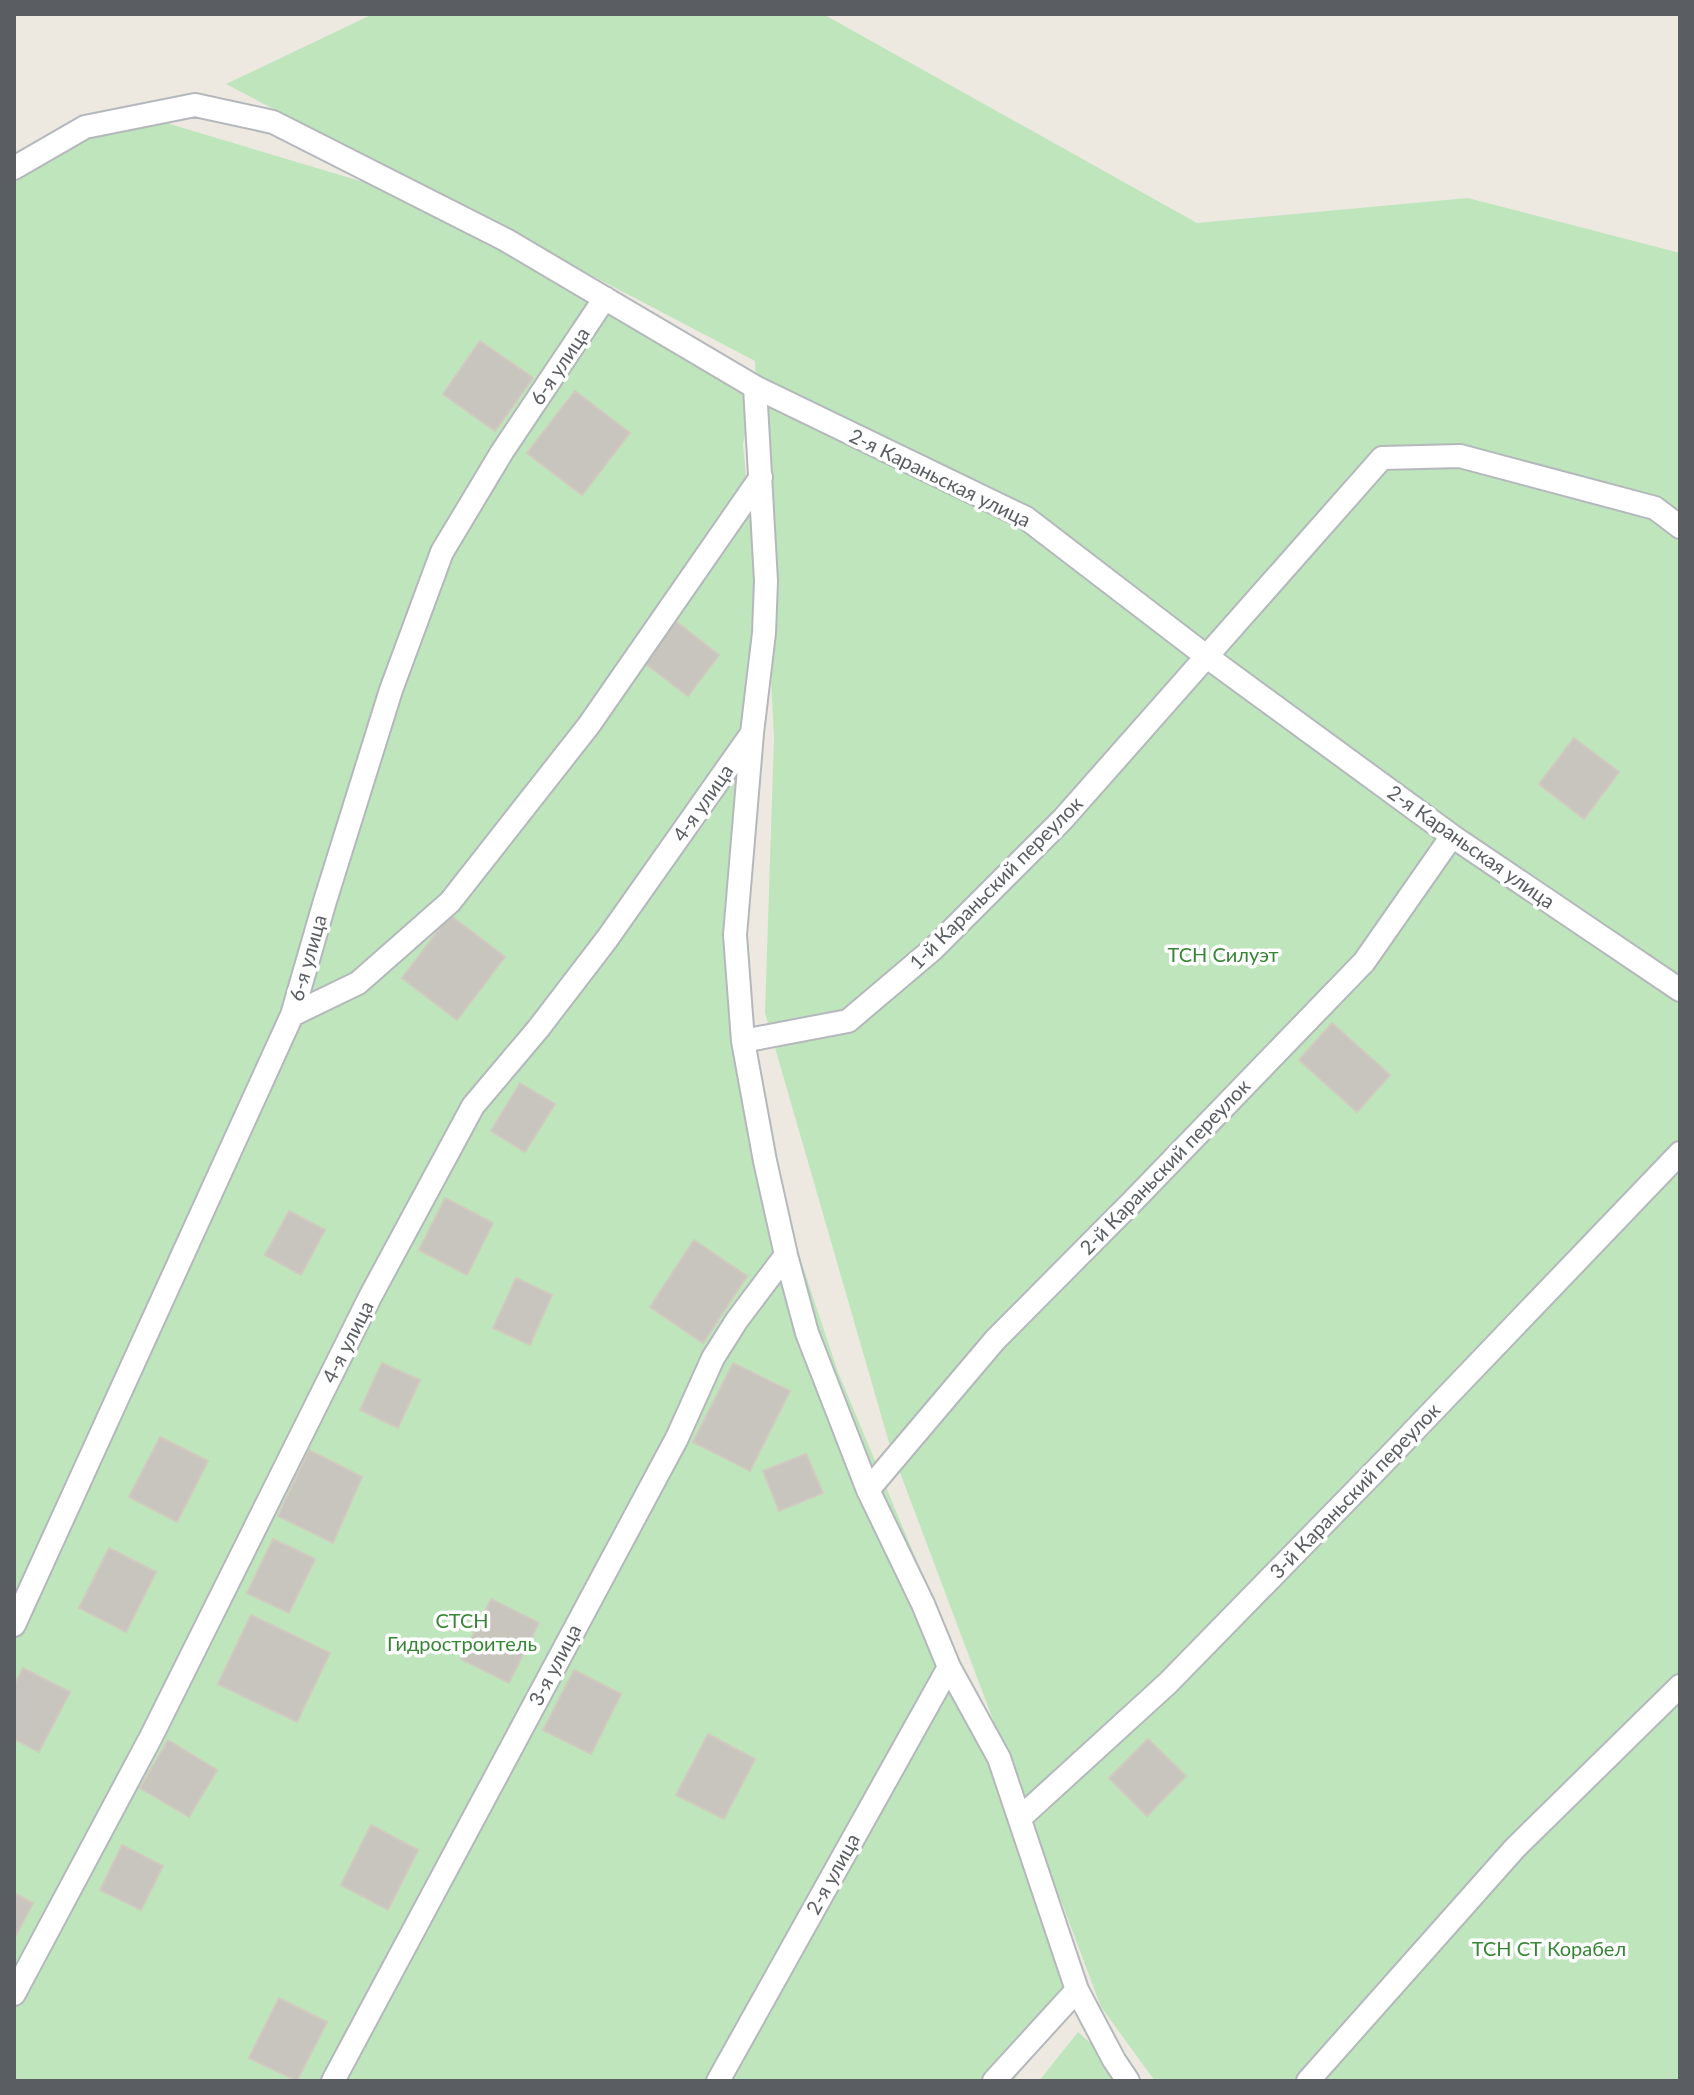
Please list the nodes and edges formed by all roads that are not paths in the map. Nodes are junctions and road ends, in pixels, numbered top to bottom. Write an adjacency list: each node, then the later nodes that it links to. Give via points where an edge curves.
1 (14, 168): 2 (lane, 2-я Караньская улица, via 85,127 195,105 273,122 506,240)
2 (605, 298): 3 (lane, 2-я Караньская улица); 10 (lane, 6-я улица, via 442,552 391,690)
3 (755, 387): 4 (lane); 6 (lane, 2-я Караньская улица, via 1026,518)
4 (761, 477): 7 (lane, via 766,581); 10 (lane, via 589,725 450,902 358,983)
5 (1680, 527): 6 (lane, 1-й Караньский переулок, via 1655,508 1460,456 1382,458)
6 (1206, 656): 8 (lane, 2-я Караньская улица); 11 (lane, 1-й Караньский переулок, via 1063,819 921,960 848,1021)
7 (752, 733): 11 (lane, via 735,935); 20 (lane, 4-я улица, via 607,939 473,1106)
8 (1452, 836): 9 (lane, 2-я Караньская улица); 14 (lane, 2-й Караньский переулок, via 1364,962 995,1340)
9 (1680, 990)
10 (292, 1015): 15 (lane, 6-я улица)
11 (743, 1041): 13 (lane)
12 (1680, 1153): 18 (lane, 3-й Караньский переулок, via 1168,1683)
13 (786, 1255): 14 (lane, via 807,1333); 21 (lane, 3-я улица, via 713,1358 677,1438)
14 (868, 1490): 16 (lane)
15 (14, 1625)
16 (949, 1667): 18 (lane, via 999,1758); 22 (lane, 2-я улица)
17 (1680, 1686): 25 (lane, via 1515,1848)
18 (1020, 1818): 19 (lane)
19 (1077, 1990): 23 (lane); 24 (lane)
20 (14, 1994)
21 (333, 2081)
22 (718, 2081)
23 (994, 2081)
24 (1128, 2081)
25 (1308, 2081)

